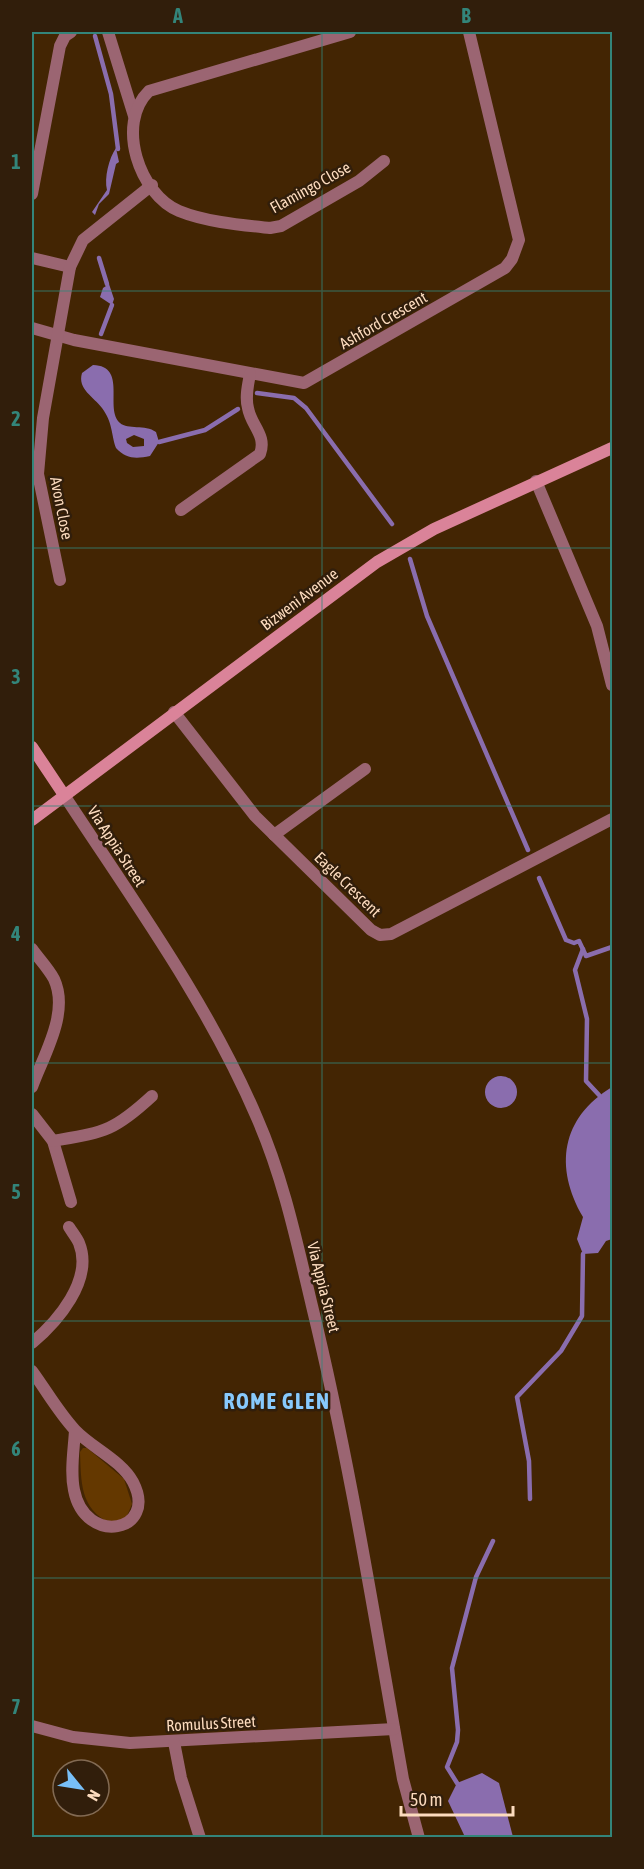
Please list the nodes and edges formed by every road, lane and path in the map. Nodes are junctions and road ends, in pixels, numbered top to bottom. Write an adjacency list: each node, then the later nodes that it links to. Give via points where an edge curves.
1 (71, 32): 8 (street, via 64,36 60,46)
2 (108, 32): 5 (street, Flamingo Close)
3 (350, 32): 5 (street, via 155,88 140,102)
4 (468, 32): 13 (street, Ashford Crescent, via 517,228 519,240 512,259 505,268 304,383)
5 (134, 116): 7 (street, Flamingo Close, via 136,160)
6 (384, 161): 7 (street, Flamingo Close, via 358,181 281,226 270,228 178,211)
7 (152, 185): 10 (street, Avon Close, via 83,240)
8 (32, 194)
9 (32, 258): 10 (street)
10 (70, 267): 12 (street, Avon Close)
11 (32, 328): 12 (street, Ashford Crescent)
12 (58, 335): 13 (street, Ashford Crescent); 17 (street, Avon Close, via 43,418 38,474)
13 (250, 374): 16 (street, via 246,401 263,440 260,454)
14 (612, 448): 15 (street, Bizweni Avenue)
15 (536, 481): 18 (street, via 597,626); 19 (street, Bizweni Avenue, via 385,556)
16 (182, 510)
17 (60, 580)
18 (612, 685)
19 (174, 712): 22 (street, Bizweni Avenue); 25 (street, Eagle Crescent)
20 (32, 747): 22 (street)
21 (365, 769): 25 (street)
22 (64, 795): 24 (street, Bizweni Avenue); 37 (street, Via Appia Street, via 193,997 256,1115 272,1156 332,1394)
23 (612, 819): 25 (street, Eagle Crescent, via 386,935 371,930)
24 (32, 820)
25 (273, 835)
26 (32, 949): 27 (street, via 54,980 59,999 56,1021)
27 (32, 1087)
28 (152, 1096): 30 (street, via 124,1122 107,1130)
29 (32, 1114): 30 (street)
30 (53, 1141): 31 (street)
31 (71, 1202)
32 (69, 1227): 33 (street, via 79,1242 82,1270 64,1309)
33 (32, 1343)
34 (32, 1371): 35 (street)
35 (75, 1430): 35 (street, via 132,1481 138,1507 127,1524 116,1528 95,1523 78,1503 72,1474)
36 (32, 1726): 38 (street, Romulus Street, via 104,1742)
37 (394, 1729): 38 (street, Romulus Street); 40 (street, Via Appia Street)
38 (174, 1742): 39 (street)
39 (200, 1838)
40 (418, 1838)

